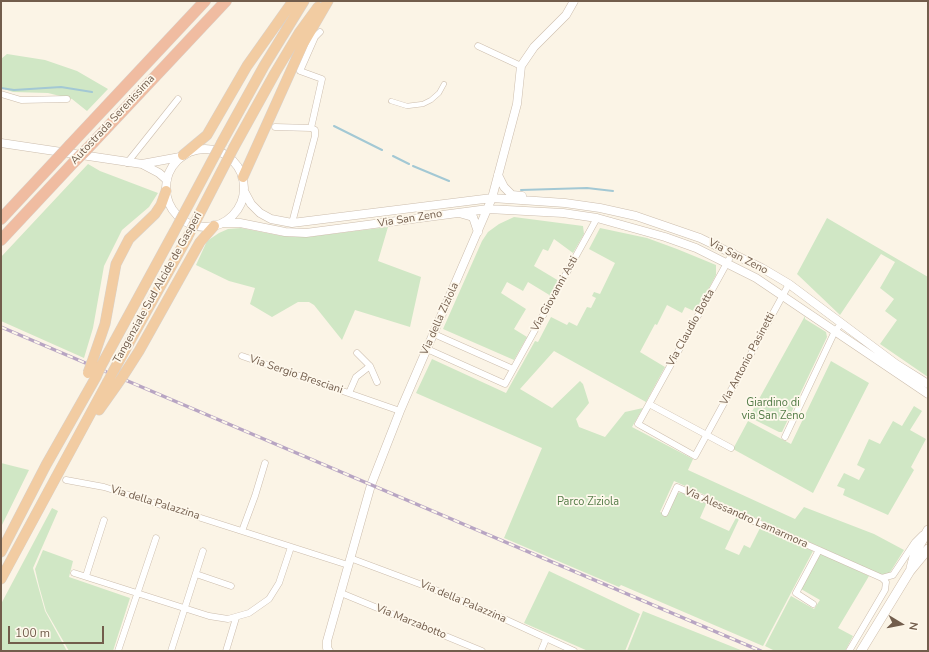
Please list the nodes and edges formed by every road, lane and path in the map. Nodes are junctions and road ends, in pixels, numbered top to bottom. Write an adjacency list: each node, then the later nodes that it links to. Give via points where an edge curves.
1 (205, 1): 33 (highway, Autostrada Serenissima, bridge)
2 (226, 1): 38 (highway, Autostrada Serenissima, bridge)
3 (293, 1): 19 (highway, via 247,66 207,134)
4 (304, 1): 49 (highway, Tangenziale Sud Alcide de Gasperi, bridge, via 264,66 174,232)
5 (322, 1): 53 (highway, Tangenziale Sud Alcide de Gasperi, bridge, via 299,33 234,147 114,370)
6 (328, 1): 23 (highway, via 303,44)
7 (574, 1): 10 (street, Via della Ziziola, via 566,15 534,47)
8 (320, 32): 17 (street, via 315,37 300,70 322,79)
9 (478, 46): 10 (street)
10 (521, 66): 22 (street, Via della Ziziola, via 517,104)
11 (444, 84): 15 (street, via 439,94 423,104 407,106)
12 (1, 94): 13 (street, via 21,100)
13 (67, 99)
14 (178, 99): 20 (street)
15 (392, 101)
16 (274, 127): 17 (street)
17 (311, 128): 35 (street, via 315,130 315,136)
18 (1, 143): 20 (street, Via San Zeno)
19 (182, 156): 21 (street, Via San Zeno); 23 (street, Via San Zeno, via 200,149 218,151 232,159); 24 (street, Via San Zeno, via 170,171)
20 (127, 163): 21 (street, Via San Zeno)
21 (142, 164): 24 (street, Via San Zeno, via 160,172)
22 (498, 175): 27 (street, Via della Ziziola); 28 (street, via 504,187 512,194)
23 (243, 177): 26 (street, Via San Zeno)
24 (167, 180): 25 (street, Via San Zeno)
25 (166, 191): 36 (street, Via San Zeno, via 176,214 188,223 198,227); 49 (highway, via 155,214 129,239 116,264)
26 (244, 191): 34 (street, Via San Zeno, via 238,209); 35 (street, Via San Zeno, via 251,204 266,217)
27 (492, 198): 28 (street, Via San Zeno); 30 (street, Via della Ziziola); 35 (street, Via San Zeno)
28 (550, 202): 29 (street, Via San Zeno)
29 (600, 208): 32 (street); 39 (street, Via San Zeno, via 669,226)
30 (488, 209): 31 (street, Via San Zeno); 32 (street, Via San Zeno, via 563,213); 37 (street, Via della Ziziola)
31 (455, 212): 34 (street, Via San Zeno, via 306,233); 37 (street, via 472,217)
32 (597, 218): 40 (street, Via San Zeno, via 665,236); 51 (street, Via Giovanni Asti)
33 (1, 219)
34 (224, 223): 36 (street, Via San Zeno)
35 (292, 223)
36 (214, 226): 53 (highway, bridge, via 200,242 123,376)
37 (478, 232): 45 (street, Via della Ziziola)
38 (1, 240)
39 (733, 252): 40 (street, Via Claudio Botta); 41 (street, Via San Zeno)
40 (727, 263): 42 (street, Via San Zeno); 57 (street, Via Claudio Botta)
41 (788, 284): 42 (street, Via Antonio Pasinetti); 43 (street, Via San Zeno)
42 (782, 295): 44 (street, Via San Zeno); 59 (street, Via Antonio Pasinetti)
43 (841, 324): 44 (street); 54 (street, Via San Zeno)
44 (835, 331): 56 (street, Via San Zeno); 60 (street)
45 (434, 334): 46 (street, Via della Ziziola); 51 (street)
46 (427, 349): 51 (street, Via Giovanni Asti, via 505,384); 58 (street, Via della Ziziola)
47 (357, 353): 50 (street)
48 (242, 356): 55 (street, Via Sergio Bresciani)
49 (97, 364): 74 (highway, Tangenziale Sud Alcide de Gasperi, bridge, via 80,406)
50 (370, 366): 52 (street); 55 (street, Via Sergio Bresciani, via 356,377)
51 (513, 369)
52 (377, 382)
53 (112, 384): 64 (highway, via 77,441)
54 (928, 384)
55 (350, 393): 58 (street, Via Sergio Bresciani)
56 (928, 394)
57 (649, 404): 59 (street); 62 (street, Via Claudio Botta, via 638,424)
58 (400, 411): 75 (street, Via della Ziziola, via 371,485)
59 (707, 434): 61 (street); 62 (street, Via Antonio Pasinetti)
60 (785, 437)
61 (731, 448)
62 (695, 456)
63 (265, 463): 68 (street)
64 (61, 477): 68 (street, Via della Palazzina, via 104,487); 81 (highway)
65 (665, 513): 72 (street, Via Alessandro Lamarmora, via 677,487)
66 (104, 520): 79 (street)
67 (928, 530): 76 (main road, via 915,553); 80 (street, via 915,542 893,575)
68 (242, 531): 70 (street, Via della Palazzina)
69 (156, 538): 84 (street)
70 (291, 547): 75 (street, Via della Palazzina); 87 (street, via 279,583 269,599 249,613)
71 (928, 549): 76 (main road)
72 (819, 550): 80 (street, Via Alessandro Lamarmora); 85 (street, Via Alessandro Lamarmora, via 796,593)
73 (203, 551): 78 (street)
74 (1, 552)
75 (349, 562): 83 (street, Via della Ziziola); 88 (street, Via della Palazzina, via 433,589)
76 (910, 571): 97 (main road)
77 (74, 573): 79 (street)
78 (196, 574): 82 (street); 86 (street)
79 (86, 576): 84 (street)
80 (882, 578): 96 (street, via 886,582 885,590)
81 (1, 579)
82 (231, 586)
83 (340, 593): 92 (street, Via della Ziziola, via 327,641); 93 (street, Via Marzabotto)
84 (138, 594): 86 (street); 89 (street)
85 (813, 604)
86 (184, 608): 87 (street, via 218,618); 90 (street)
87 (236, 618): 91 (street)
88 (546, 638): 94 (street); 95 (street, Via della Palazzina)
89 (118, 651)
90 (171, 651)
91 (226, 651)
92 (329, 651)
93 (482, 651)
94 (541, 651)
95 (574, 651)
96 (849, 651)
97 (861, 651)

